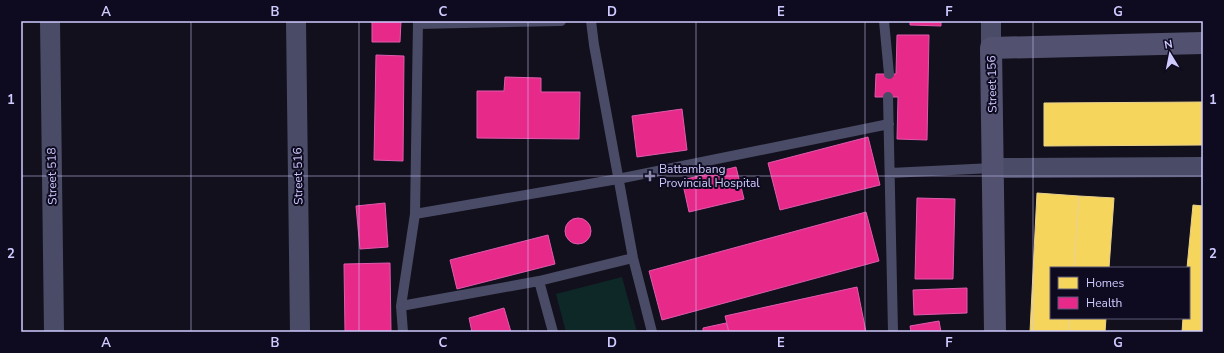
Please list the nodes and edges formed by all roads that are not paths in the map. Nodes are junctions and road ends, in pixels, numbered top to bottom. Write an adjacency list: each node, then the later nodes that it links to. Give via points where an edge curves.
1 (50, 21): 21 (street, Street 518)
2 (296, 21): 22 (street, Street 516)
3 (561, 21): 7 (lane)
4 (591, 21): 16 (lane)
5 (884, 21): 10 (lane)
6 (991, 21): 9 (street)
7 (418, 22): 17 (lane)
8 (1203, 43): 9 (street, Street 156)
9 (991, 48): 14 (street, Street 156)
10 (889, 74)
11 (888, 97): 12 (lane)
12 (889, 124): 15 (lane); 16 (lane)
13 (1203, 167): 14 (street)
14 (993, 168): 15 (lane); 27 (street, Street 156)
15 (890, 173): 26 (lane)
16 (618, 179): 17 (lane); 18 (lane)
17 (415, 214): 20 (lane)
18 (632, 258): 19 (lane); 25 (lane)
19 (539, 281): 20 (lane); 24 (lane)
20 (401, 306): 23 (lane)
21 (54, 332)
22 (300, 332)
23 (403, 332)
24 (553, 332)
25 (652, 332)
26 (893, 332)
27 (995, 332)

